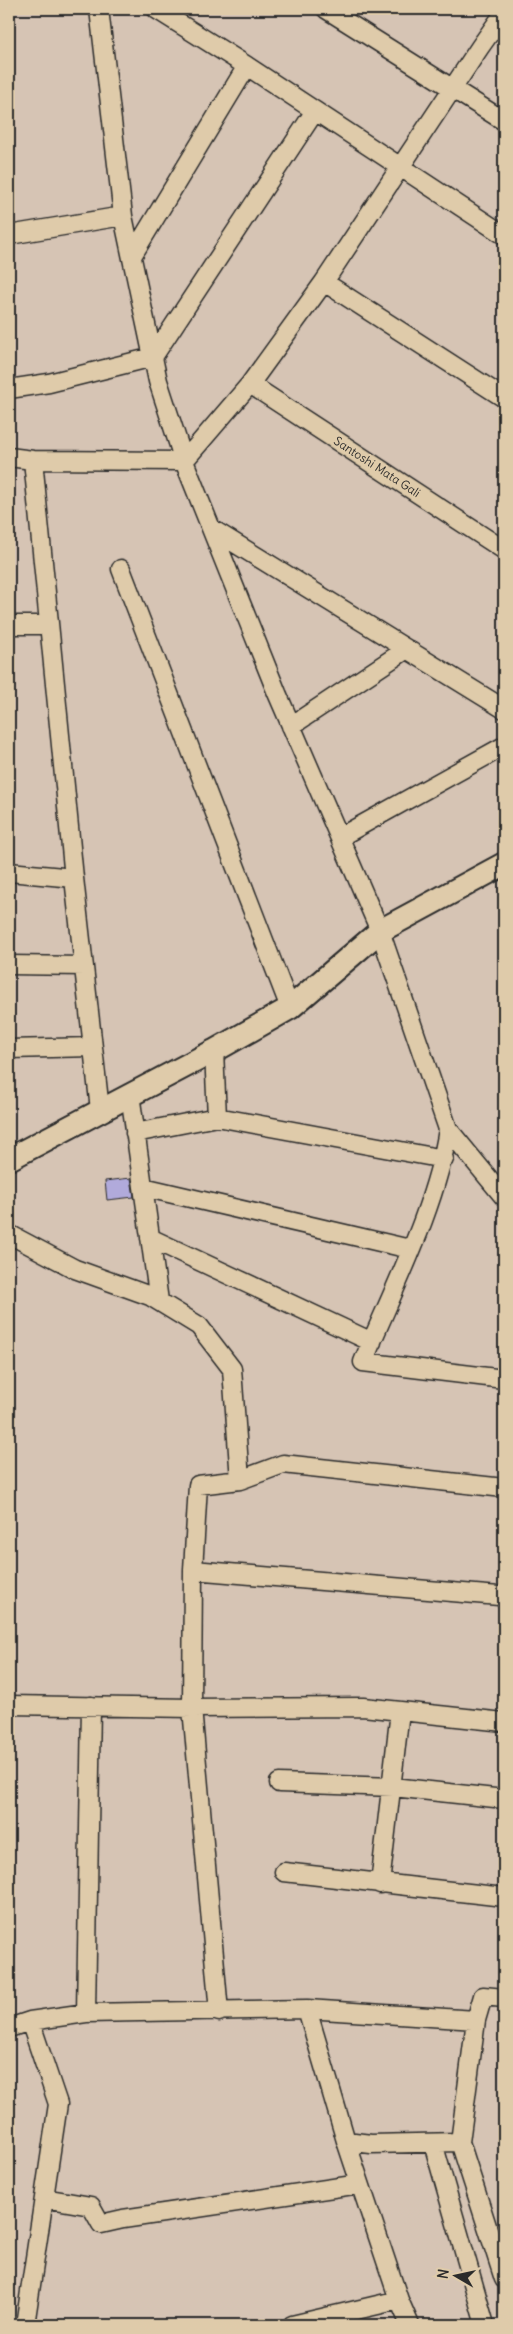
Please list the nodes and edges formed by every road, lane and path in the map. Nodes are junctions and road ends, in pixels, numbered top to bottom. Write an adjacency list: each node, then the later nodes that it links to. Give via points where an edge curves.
1 (99, 9): 10 (street)
2 (156, 9): 5 (street)
3 (326, 9): 6 (street)
4 (504, 13): 6 (street)
5 (248, 66): 7 (street); 13 (street)
6 (452, 88): 8 (street); 9 (street)
7 (315, 111): 9 (street); 15 (street)
8 (504, 121)
9 (400, 167): 12 (street); 14 (street)
10 (123, 216): 11 (street); 13 (street)
11 (9, 235)
12 (504, 235)
13 (132, 256): 15 (street)
14 (324, 282): 16 (street); 18 (street)
15 (153, 357): 17 (street, via 49,383); 21 (street)
16 (250, 384): 21 (street); 23 (street, Santoshi Mata Gali)
17 (9, 389)
18 (504, 398)
19 (9, 457): 20 (street)
20 (33, 460): 21 (street); 26 (street)
21 (184, 461): 22 (street)
22 (212, 530): 27 (street); 29 (street)
23 (504, 550)
24 (121, 569): 38 (street)
25 (9, 624): 26 (street)
26 (49, 625): 34 (street)
27 (407, 649): 28 (street); 29 (street)
28 (504, 709)
29 (291, 726): 31 (street)
30 (504, 746): 31 (street)
31 (340, 837): 35 (street)
32 (504, 864): 35 (street)
33 (9, 872): 34 (street)
34 (74, 878): 37 (street)
35 (380, 932): 38 (street); 45 (street)
36 (9, 965): 37 (street)
37 (84, 966): 39 (street)
38 (290, 1008): 41 (street)
39 (93, 1047): 40 (street); 43 (street)
40 (9, 1050)
41 (214, 1051): 42 (street); 44 (street)
42 (130, 1094): 43 (street); 46 (street)
43 (100, 1110): 47 (street)
44 (217, 1117): 46 (street); 48 (street)
45 (448, 1128): 48 (street); 50 (street)
46 (135, 1133): 49 (street)
47 (9, 1159)
48 (444, 1159): 53 (street)
49 (143, 1187): 52 (street); 53 (street)
50 (504, 1197)
51 (9, 1234): 54 (street, via 75,1269)
52 (150, 1238): 54 (street); 55 (street)
53 (410, 1249): 55 (street)
54 (159, 1301): 57 (street, via 199,1326 232,1369)
55 (372, 1342): 56 (street, via 363,1362)
56 (504, 1379)
57 (240, 1480): 58 (street, via 283,1464); 59 (street, via 198,1485)
58 (504, 1488)
59 (193, 1570): 60 (street); 63 (street)
60 (499, 1596)
61 (9, 1705): 62 (street)
62 (91, 1706): 63 (street); 75 (street)
63 (192, 1708): 64 (street, via 363,1707); 74 (street)
64 (400, 1711): 65 (street); 67 (street)
65 (504, 1722)
66 (279, 1783): 67 (street)
67 (393, 1788): 68 (street); 70 (street)
68 (504, 1799)
69 (284, 1872): 70 (street)
70 (380, 1884): 71 (street)
71 (504, 1897)
72 (504, 1998): 76 (street, via 483,1996)
73 (307, 2009): 74 (street); 76 (street); 79 (street)
74 (219, 2012): 75 (street)
75 (86, 2013): 77 (street)
76 (476, 2020): 80 (street)
77 (30, 2021): 78 (street); 83 (street, via 58,2104)
78 (9, 2028)
79 (346, 2141): 81 (street); 82 (street)
80 (460, 2142): 81 (street); 84 (street)
81 (433, 2143): 89 (street)
82 (360, 2184): 83 (street, via 101,2224 91,2206); 85 (street)
83 (44, 2198): 86 (street)
84 (504, 2279)
85 (399, 2300): 87 (street); 88 (street)
86 (25, 2325)
87 (292, 2325)
88 (410, 2325)
89 (486, 2325)

